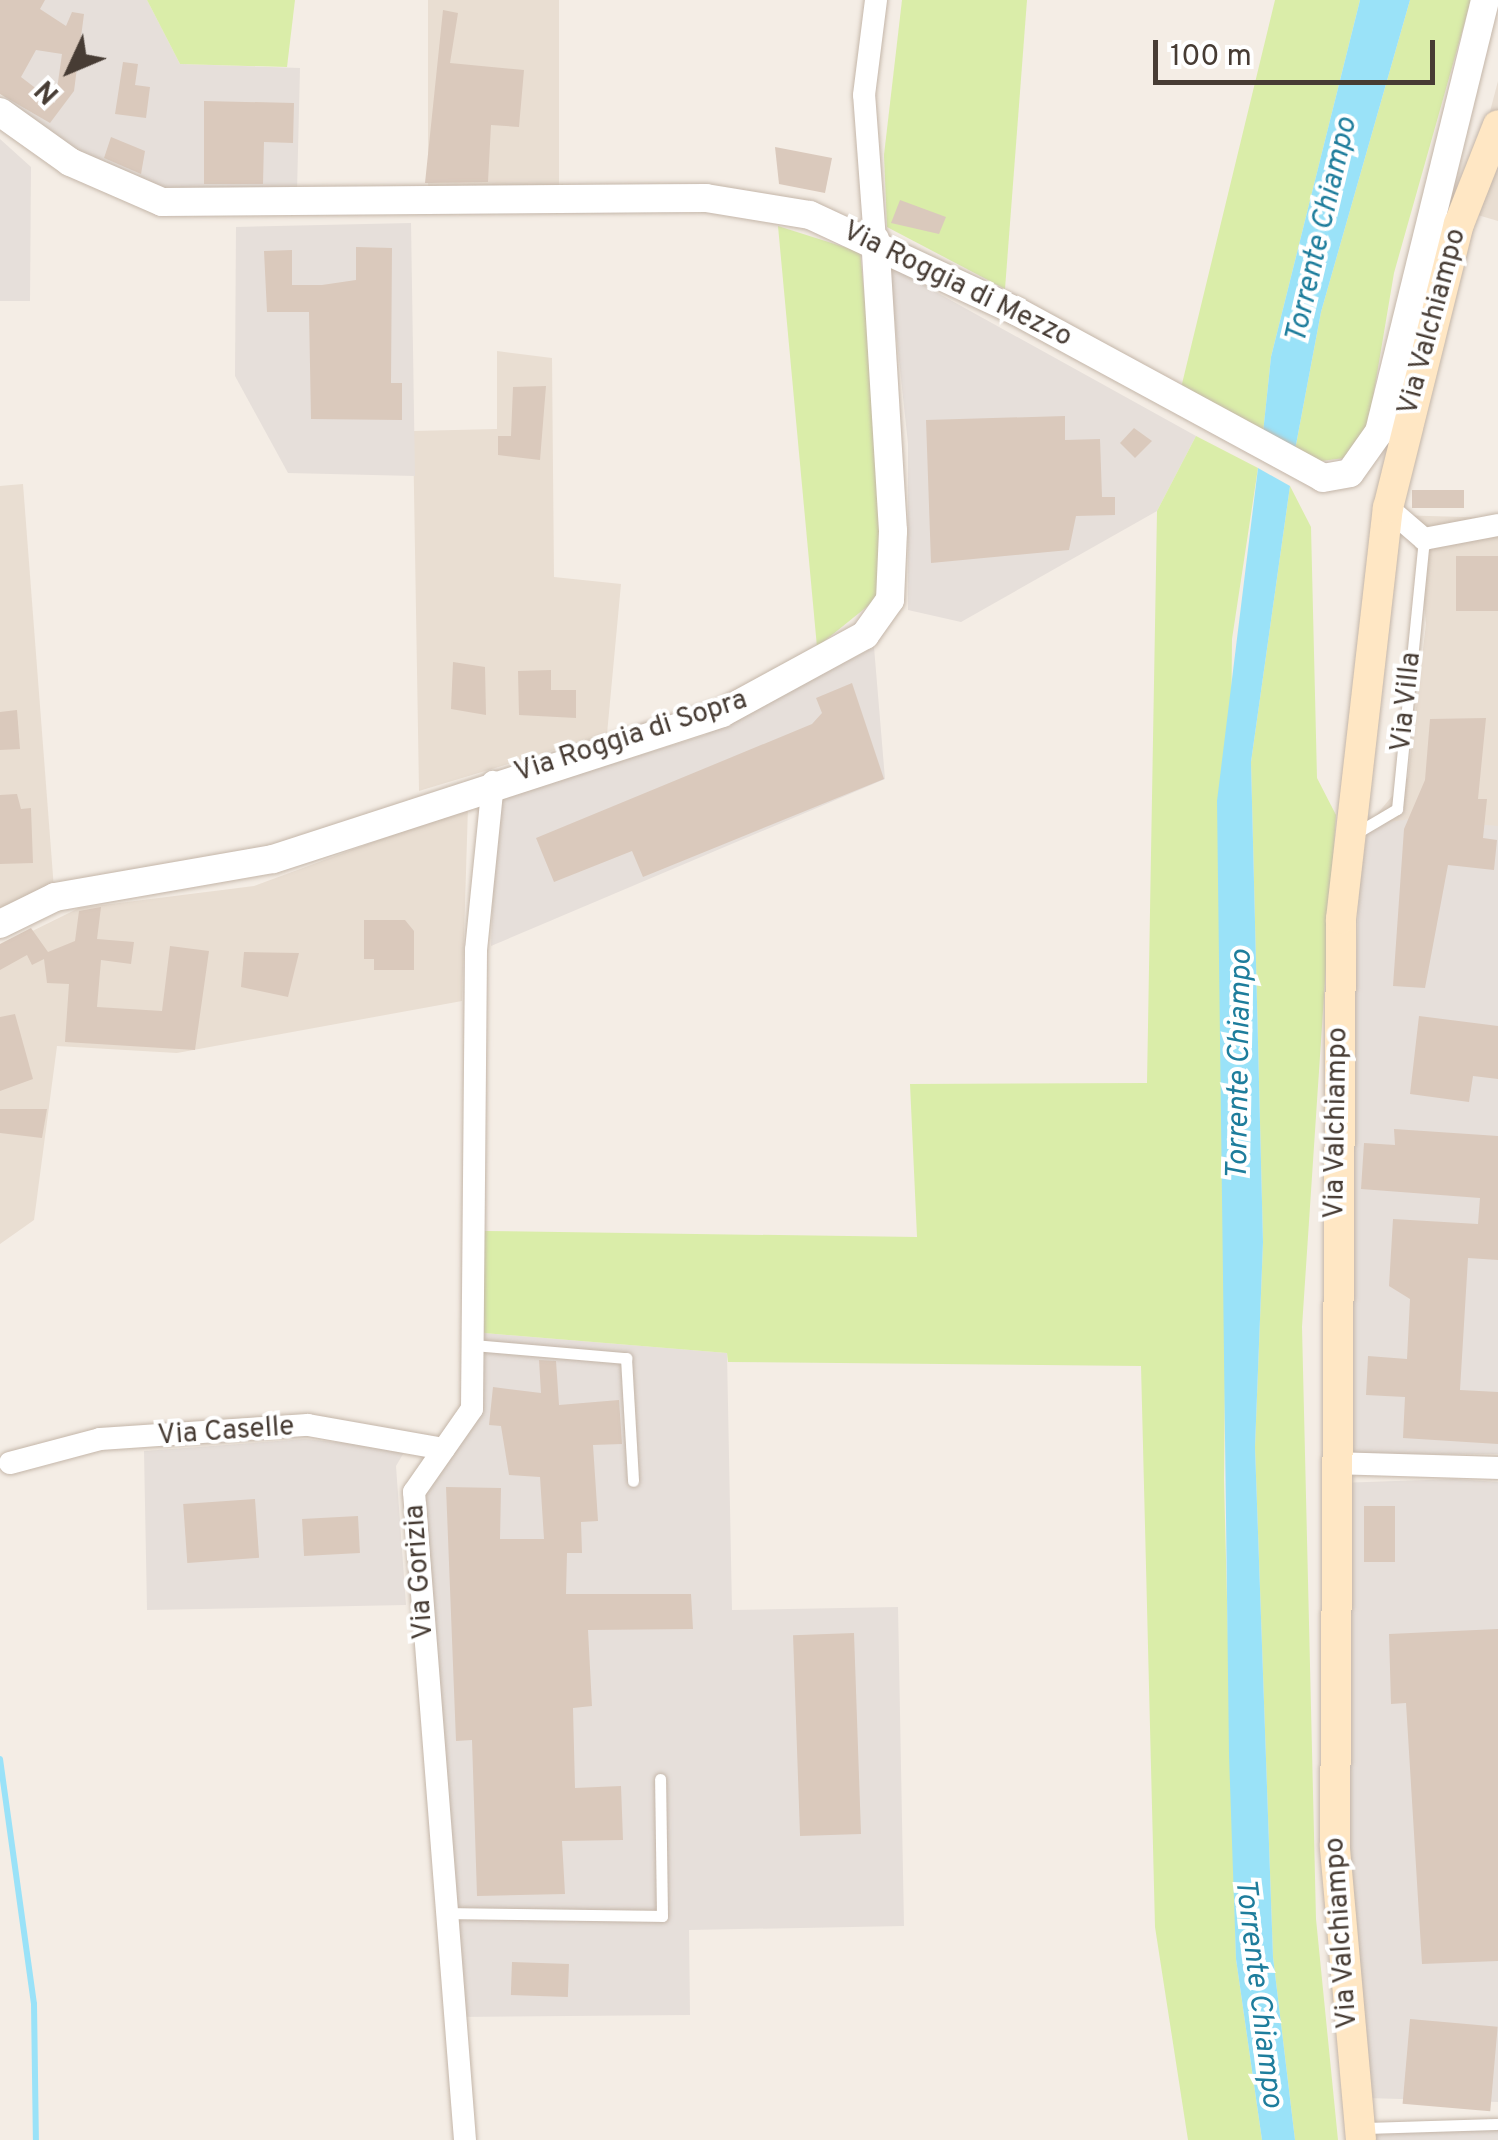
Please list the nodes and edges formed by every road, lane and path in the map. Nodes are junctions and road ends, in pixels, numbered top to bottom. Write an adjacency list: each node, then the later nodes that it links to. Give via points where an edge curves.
1 (876, 0): 5 (street, via 864,95)
2 (1484, 0): 5 (street, Via Roggia di Mezzo, via 1379,432 1350,473 1323,478)
3 (0, 112): 5 (street, Via Roggia di Mezzo, via 70,162 162,202 706,198 810,216)
4 (1498, 124): 6 (main road, Via Valchiampo, via 1458,224)
5 (875, 240): 9 (street, Via Roggia di Sopra, via 890,600 865,635 722,713)
6 (1388, 508): 8 (street); 10 (main road, Via Valchiampo)
7 (1498, 524): 8 (street)
8 (1424, 538): 10 (lane, Via Villa, via 1397,809)
9 (493, 782): 11 (street, Via Roggia di Sopra, via 273,859 55,897); 12 (street, Via Gorizia, via 476,950)
10 (1348, 836): 15 (main road, Via Valchiampo)
11 (0, 924)
12 (473, 1345): 13 (street, Via Gorizia, via 472,1409); 17 (lane, via 626,1358)
13 (444, 1449): 14 (street, Via Caselle, via 308,1425 100,1439); 19 (street, Via Gorizia, via 414,1492)
14 (10, 1463)
15 (1334, 1463): 16 (street); 21 (main road, Via Valchiampo, via 1334,1846)
16 (1498, 1468)
17 (634, 1481)
18 (660, 1779): 19 (lane, via 662,1916)
19 (447, 1913): 22 (street, Via Gorizia)
20 (1498, 2124): 21 (lane)
21 (1360, 2134)
22 (465, 2140)

